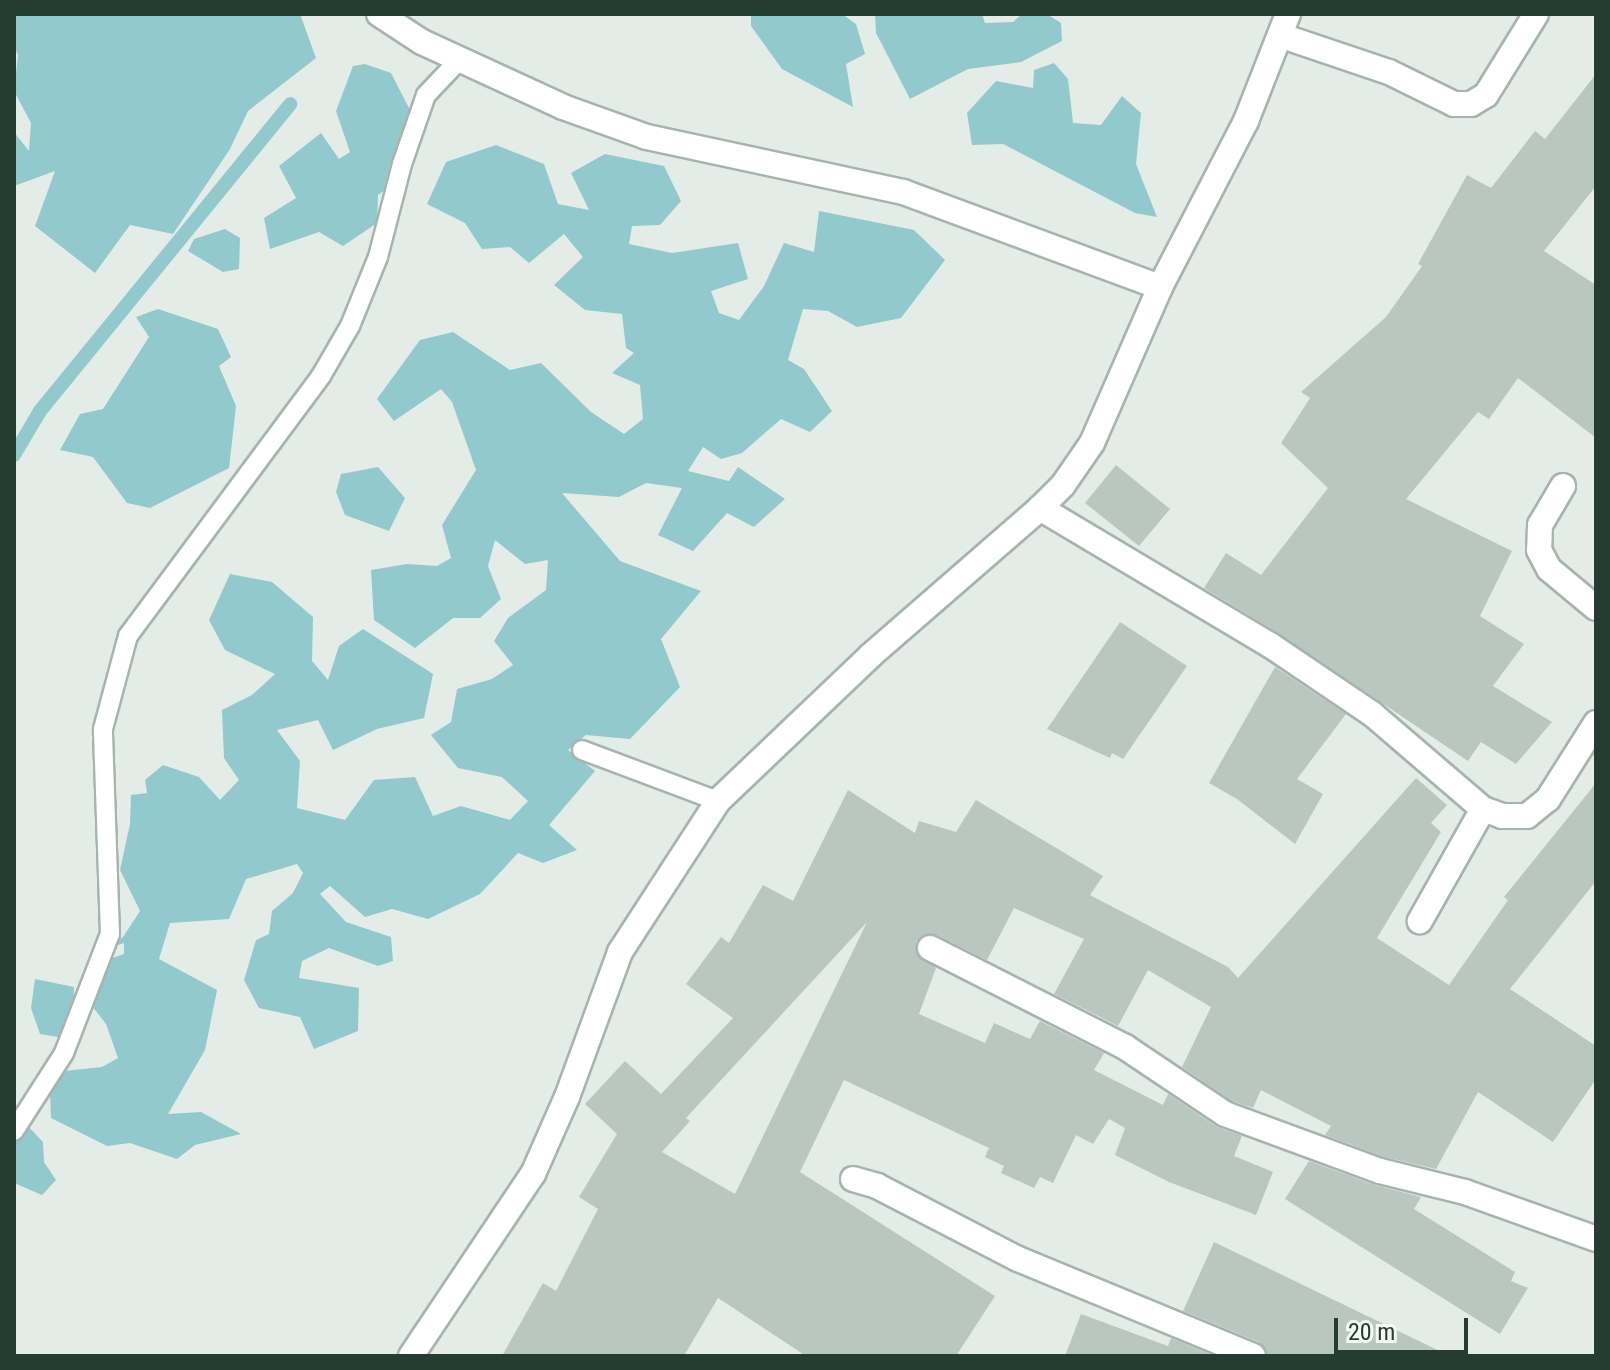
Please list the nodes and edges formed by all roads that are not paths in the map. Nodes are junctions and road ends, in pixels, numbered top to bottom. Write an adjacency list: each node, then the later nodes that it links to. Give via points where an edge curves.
1 (379, 14): 4 (street, via 422,42)
2 (1536, 14): 3 (street, via 1486,95 1471,104 1454,104)
3 (1285, 25): 5 (street, via 1246,121)
4 (461, 58): 5 (street, via 563,107 647,137 903,192); 15 (lane, via 426,95 378,257 350,326 321,376 128,636 103,729 110,934 64,1053)
5 (1160, 287): 7 (street, via 1092,443)
6 (1563, 486): 8 (street, via 1540,525 1539,550 1549,569)
7 (1040, 508): 11 (street, via 870,656); 12 (street, via 1283,653 1371,713)
8 (1596, 608)
9 (1596, 723): 12 (street, via 1548,799 1527,816)
10 (582, 750): 11 (lane)
11 (718, 801): 18 (street, via 620,952 533,1174)
12 (1483, 809): 13 (street)
13 (1420, 921)
14 (930, 948): 17 (street, via 1125,1047 1225,1114 1380,1171 1465,1192)
15 (14, 1131)
16 (853, 1179): 19 (street, via 877,1186 1018,1259)
17 (1596, 1239)
18 (411, 1356)
19 (1253, 1356)

